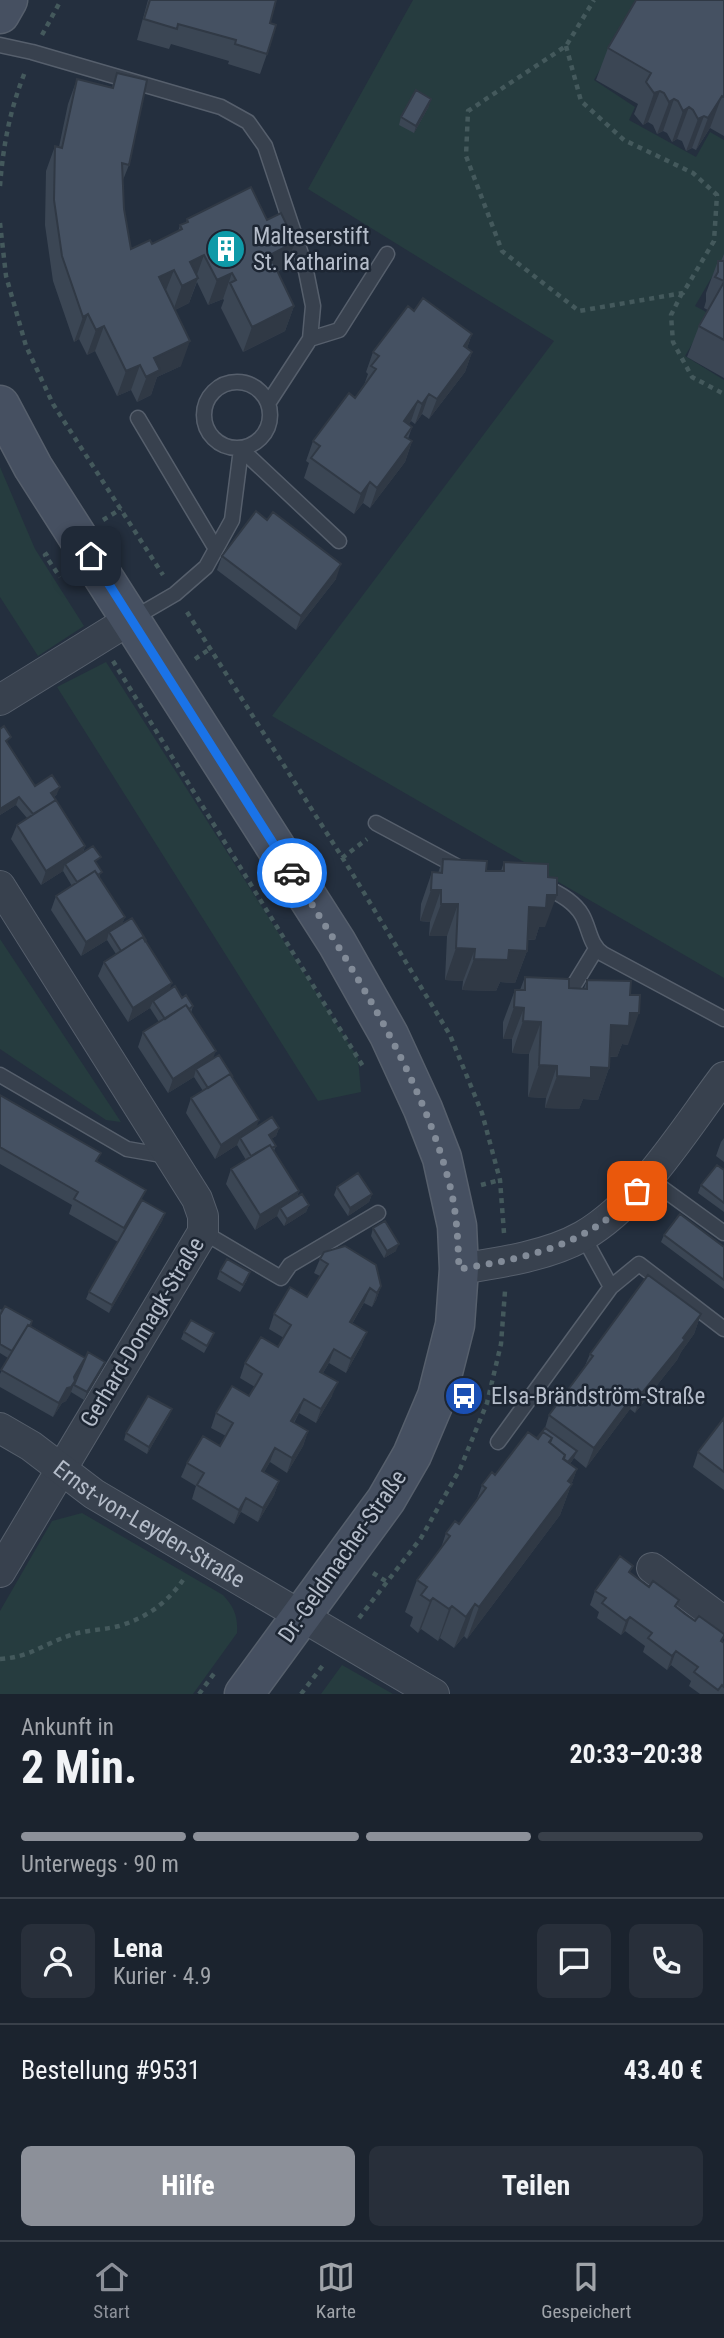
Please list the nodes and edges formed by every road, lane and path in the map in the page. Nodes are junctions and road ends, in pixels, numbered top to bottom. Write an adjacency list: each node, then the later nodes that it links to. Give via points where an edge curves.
1 (8, 0): 4 (street)
2 (61, 0): 7 (path)
3 (594, 0): 6 (path)
4 (0, 14)
5 (0, 45): 7 (lane)
6 (566, 46): 11 (path, via 581,101 624,140 693,173 717,195 714,241); 11 (path, via 468,111 467,156 502,251 579,311)
7 (33, 52): 8 (path, via 17,90 4,142); 12 (lane, via 221,107 248,122 265,146 305,266 313,306)
8 (0, 186)
9 (0, 223): 18 (path, via 6,276 26,346 53,404)
10 (387, 254): 12 (lane, via 339,330)
11 (683, 293): 13 (path, via 671,315 673,342 692,377)
12 (310, 339): 14 (lane)
13 (724, 394)
14 (269, 402): 17 (lane, via 271,423 260,441); 17 (lane, via 255,386 234,381 215,390 204,408 206,429 220,445)
15 (0, 405): 19 (street, Dr.-Geldmacher-Straße)
16 (138, 418): 21 (lane)
17 (241, 449): 20 (lane); 21 (lane, via 232,520)
18 (121, 509): 19 (path); 23 (path)
19 (77, 536): 22 (path, via 46,555); 24 (street, Dr.-Geldmacher-Straße)
20 (339, 541)
21 (216, 549): 23 (lane, via 206,567)
22 (66, 586)
23 (175, 594): 24 (lane); 33 (path)
24 (115, 629): 25 (street); 35 (path); 43 (street, Dr.-Geldmacher-Straße, via 337,943 389,1035 442,1158 457,1226)
25 (0, 699)
26 (376, 823): 27 (lane)
27 (467, 872)
28 (533, 883): 30 (lane, via 577,908)
29 (0, 886): 37 (street, Gerhard-Domagk-Straße)
30 (596, 949): 31 (lane); 32 (lane)
31 (568, 995)
32 (724, 1019)
33 (450, 1035)
34 (0, 1075): 37 (lane, via 127,1149)
35 (369, 1076)
36 (724, 1077): 38 (street)
37 (170, 1156): 40 (street, Gerhard-Domagk-Straße, via 197,1199)
38 (648, 1178): 41 (lane); 42 (street, via 626,1204)
39 (378, 1213): 40 (lane, via 290,1265 281,1278)
40 (203, 1232): 48 (street, Gerhard-Domagk-Straße)
41 (724, 1233)
42 (583, 1236): 43 (street, via 506,1262); 44 (lane)
43 (459, 1269): 52 (street, Dr.-Geldmacher-Straße, via 455,1325 446,1363 412,1455 386,1500)
44 (611, 1287): 45 (lane, via 639,1264); 47 (lane)
45 (724, 1329)
46 (0, 1428): 48 (street, Ernst-von-Leyden-Straße)
47 (498, 1442)
48 (61, 1469): 49 (street, Ernst-von-Leyden-Straße); 51 (street, Gerhard-Domagk-Straße)
49 (199, 1557): 52 (street, Ernst-von-Leyden-Straße); 55 (path, via 172,1597 149,1614 70,1635 20,1658)
50 (652, 1568): 53 (street)
51 (0, 1572)
52 (300, 1617): 54 (street, Ernst-von-Leyden-Straße); 56 (street, Dr.-Geldmacher-Straße)
53 (724, 1622)
54 (342, 1641): 57 (path); 58 (street, Ernst-von-Leyden-Straße)
55 (0, 1660)
56 (244, 1694)
57 (301, 1694)
58 (434, 1694)

